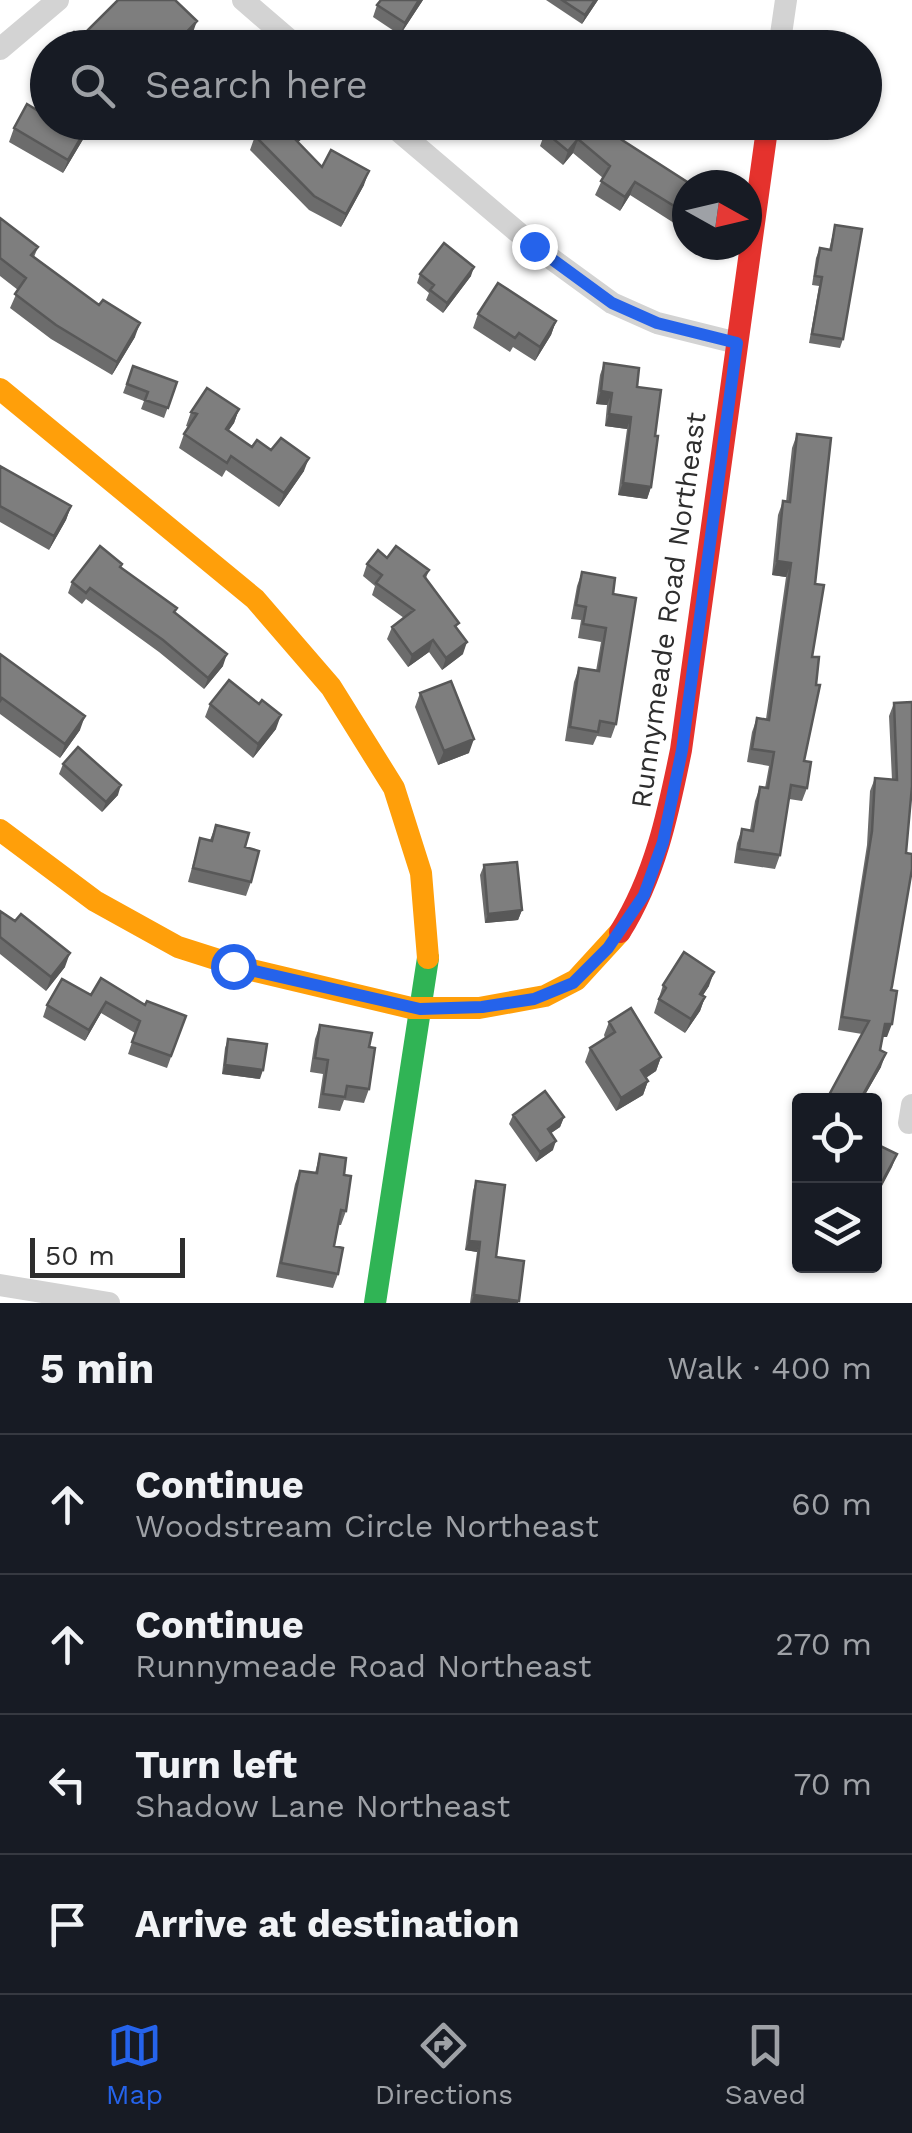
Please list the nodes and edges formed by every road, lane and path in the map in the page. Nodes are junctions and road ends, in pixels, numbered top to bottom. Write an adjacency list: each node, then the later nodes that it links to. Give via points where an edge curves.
1 (58, 0): 6 (street)
2 (243, 0): 4 (street)
3 (786, 0): 5 (street)
4 (278, 30)
5 (782, 30)
6 (0, 48)
7 (409, 140): 9 (street, via 612,303 657,323)
8 (765, 140): 9 (street, Runnymeade Road Northeast)
9 (737, 343): 12 (street, Runnymeade Road Northeast, via 682,750 644,895 608,948 573,983 534,999)
10 (0, 389): 12 (street, via 255,599 330,687 394,788 421,873 429,954)
11 (0, 830): 12 (street, Runnymeade Road Northeast, via 75,890 160,939 233,966)
12 (420, 1009): 15 (street)
13 (0, 1285): 14 (street)
14 (109, 1303)
15 (375, 1303)

